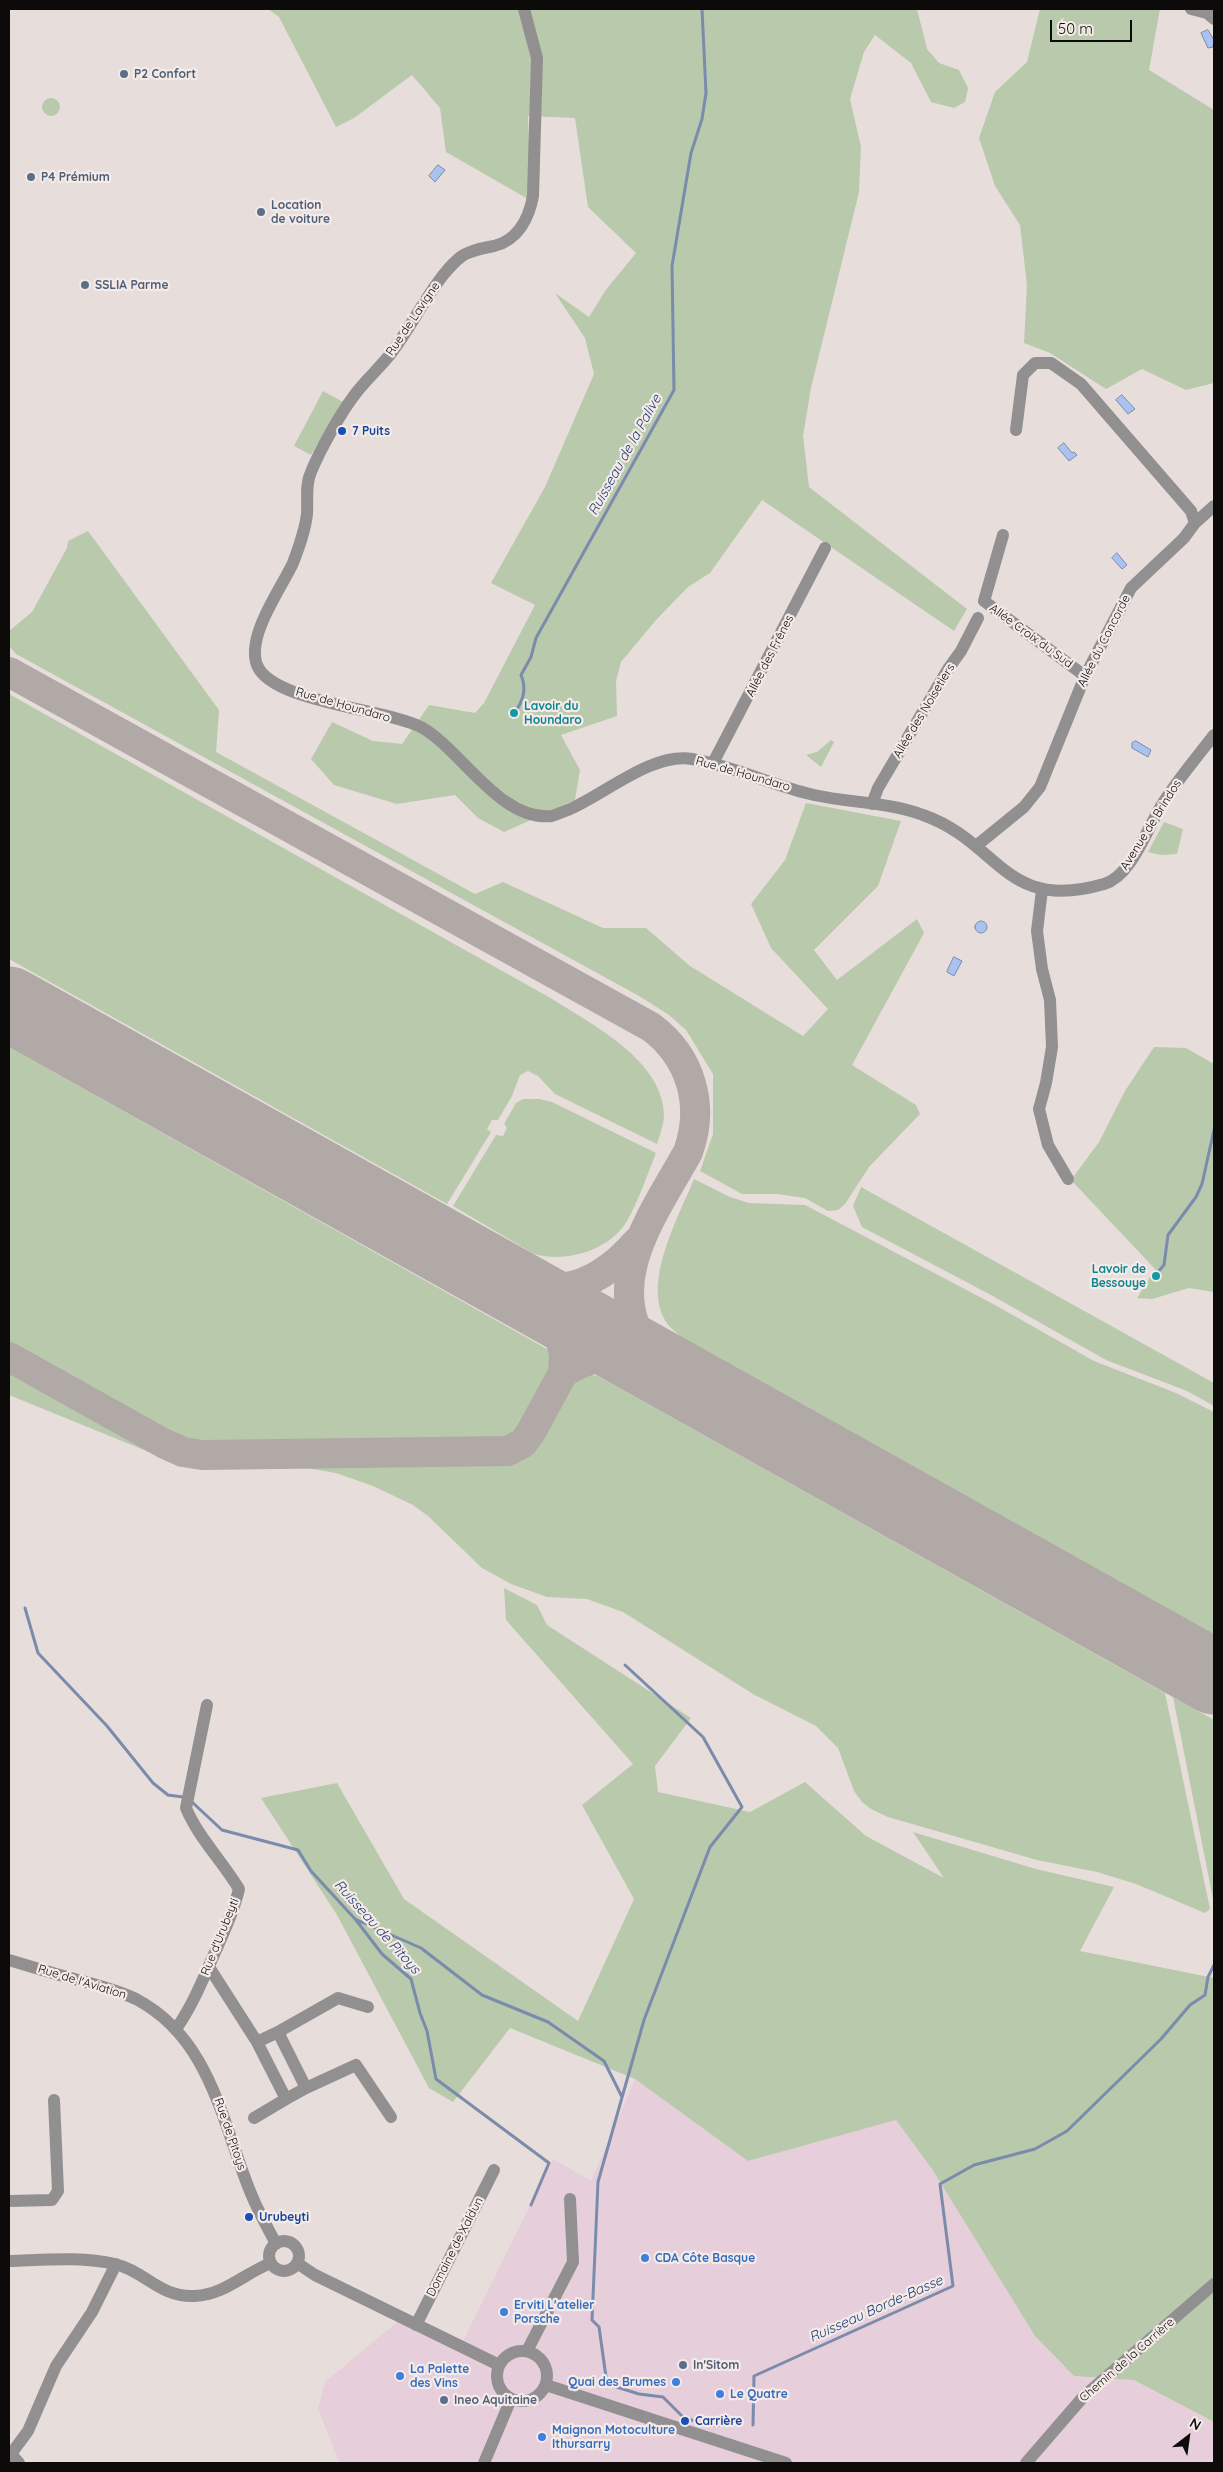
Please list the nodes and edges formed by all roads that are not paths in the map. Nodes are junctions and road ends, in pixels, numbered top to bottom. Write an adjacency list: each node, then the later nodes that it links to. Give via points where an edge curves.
1 (524, 9): 10 (street, Rue de Lavigne, via 537,58 533,196 528,215 511,238 464,253 455,262 436,284 392,353 350,401 312,469 299,548 256,638 256,663)
2 (1191, 9): 3 (street, via 1207,13)
3 (1214, 19)
4 (1016, 430): 6 (street, via 1023,375 1034,363 1051,363 1081,384 1191,510)
5 (1214, 506): 6 (street, Allée du Concorde)
6 (1195, 523): 11 (street, Allée du Concorde, via 1184,538 1131,588)
7 (1003, 535): 11 (street, Allée Croix du Sud, via 984,601)
8 (825, 548): 13 (street, Allée des Frênes)
9 (978, 618): 14 (street, Allée des Noisetiers, via 878,788)
10 (263, 674): 13 (street, Rue de Houndaro, via 270,682 297,693 419,726 500,797 527,813 552,816 582,804 653,764 684,757)
11 (1085, 676): 15 (street, Allée du Concorde, via 1040,787 1024,807)
12 (1214, 735): 16 (street, Avenue de Brindos, via 1162,804 1118,877 1107,883 1063,891)
13 (713, 763): 14 (street, Rue de Houndaro, via 811,794)
14 (872, 804): 15 (street, Rue de Houndaro, via 917,812 942,822)
15 (976, 846): 16 (street, Rue de Houndaro, via 1005,872 1026,885)
16 (1042, 890): 17 (street, via 1037,931 1050,1000 1052,1047 1039,1109 1048,1145)
17 (1068, 1179)
18 (206, 1705): 20 (street, Rue d'Urubeyti, via 186,1808 239,1889 236,1905)
19 (9, 1960): 22 (street, Rue de l'Aviation, via 110,1988 136,1999)
20 (209, 1967): 22 (street, Rue d'Urubeyti, via 189,2010); 24 (street)
21 (368, 2006): 23 (street, via 338,1998)
22 (176, 2029): 33 (street, Rue de Pitoys, via 194,2052 215,2091 252,2197)
23 (278, 2032): 24 (street); 25 (street)
24 (257, 2042): 26 (street)
25 (306, 2088): 26 (street); 28 (street, via 356,2065)
26 (286, 2099): 29 (street)
27 (54, 2100): 32 (street, via 58,2191 52,2200)
28 (390, 2117)
29 (254, 2118)
30 (494, 2170): 39 (street, Domaine de Xaldun)
31 (570, 2199): 40 (street, via 573,2262)
32 (9, 2201)
33 (276, 2244): 35 (street, via 270,2250); 36 (street, via 285,2241 294,2245 299,2254)
34 (9, 2261): 37 (street, via 80,2260)
35 (271, 2263): 36 (street, via 282,2271); 37 (street, via 215,2292 196,2296 160,2290)
36 (297, 2263): 39 (street)
37 (116, 2264): 44 (street, via 92,2312 56,2366 28,2431 11,2454)
38 (1214, 2284): 47 (street, Chemin de la Carrière, via 1084,2396)
39 (416, 2325): 41 (street)
40 (527, 2351): 41 (street, via 510,2353); 42 (street, via 545,2364)
41 (499, 2365): 43 (street, via 499,2388)
42 (546, 2385): 43 (street, via 535,2398 527,2401); 46 (street)
43 (511, 2399): 45 (street)
44 (19, 2463)
45 (484, 2463)
46 (786, 2463)
47 (1026, 2463)

